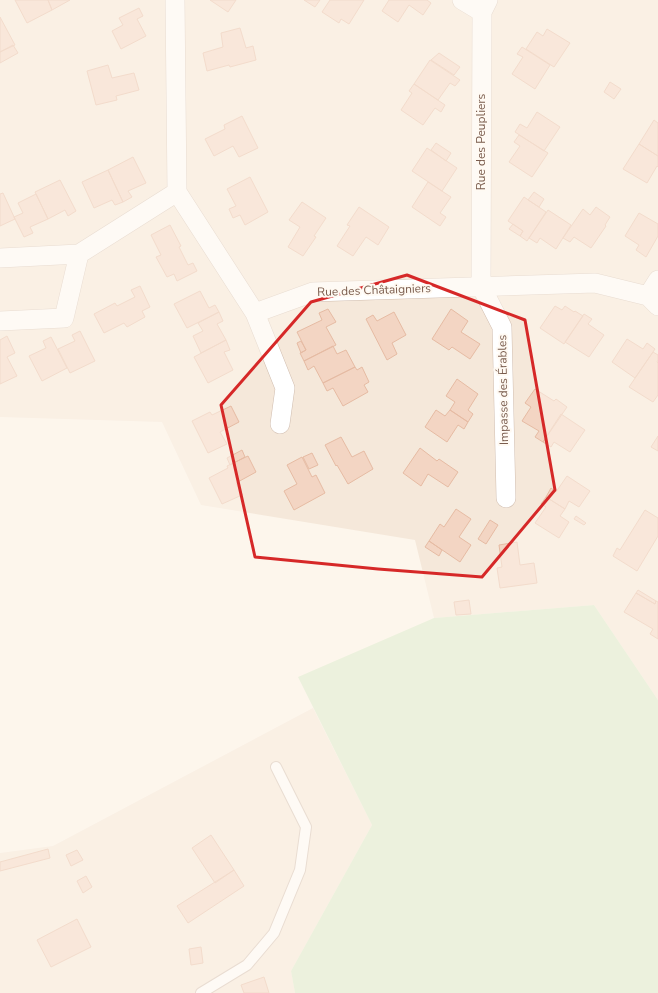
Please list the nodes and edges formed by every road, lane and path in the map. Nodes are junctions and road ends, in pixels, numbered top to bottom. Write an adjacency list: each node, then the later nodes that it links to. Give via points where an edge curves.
1 (175, 0): 4 (street)
2 (462, 0): 3 (street)
3 (485, 6): 7 (street, Rue des Peupliers)
4 (177, 192): 5 (street); 9 (street)
5 (79, 254): 6 (street); 10 (street, via 64,318)
6 (0, 258)
7 (481, 286): 8 (street, Rue des Châtaigniers, via 595,283); 9 (street, Rue des Châtaigniers, via 313,292); 12 (street, Impasse des Érables, via 502,327)
8 (655, 294)
9 (255, 313): 11 (street, via 285,388)
10 (0, 322)
11 (280, 424)
12 (506, 498)
13 (276, 767): 14 (lane, via 306,827 300,870 274,933 247,965)
14 (201, 993)

